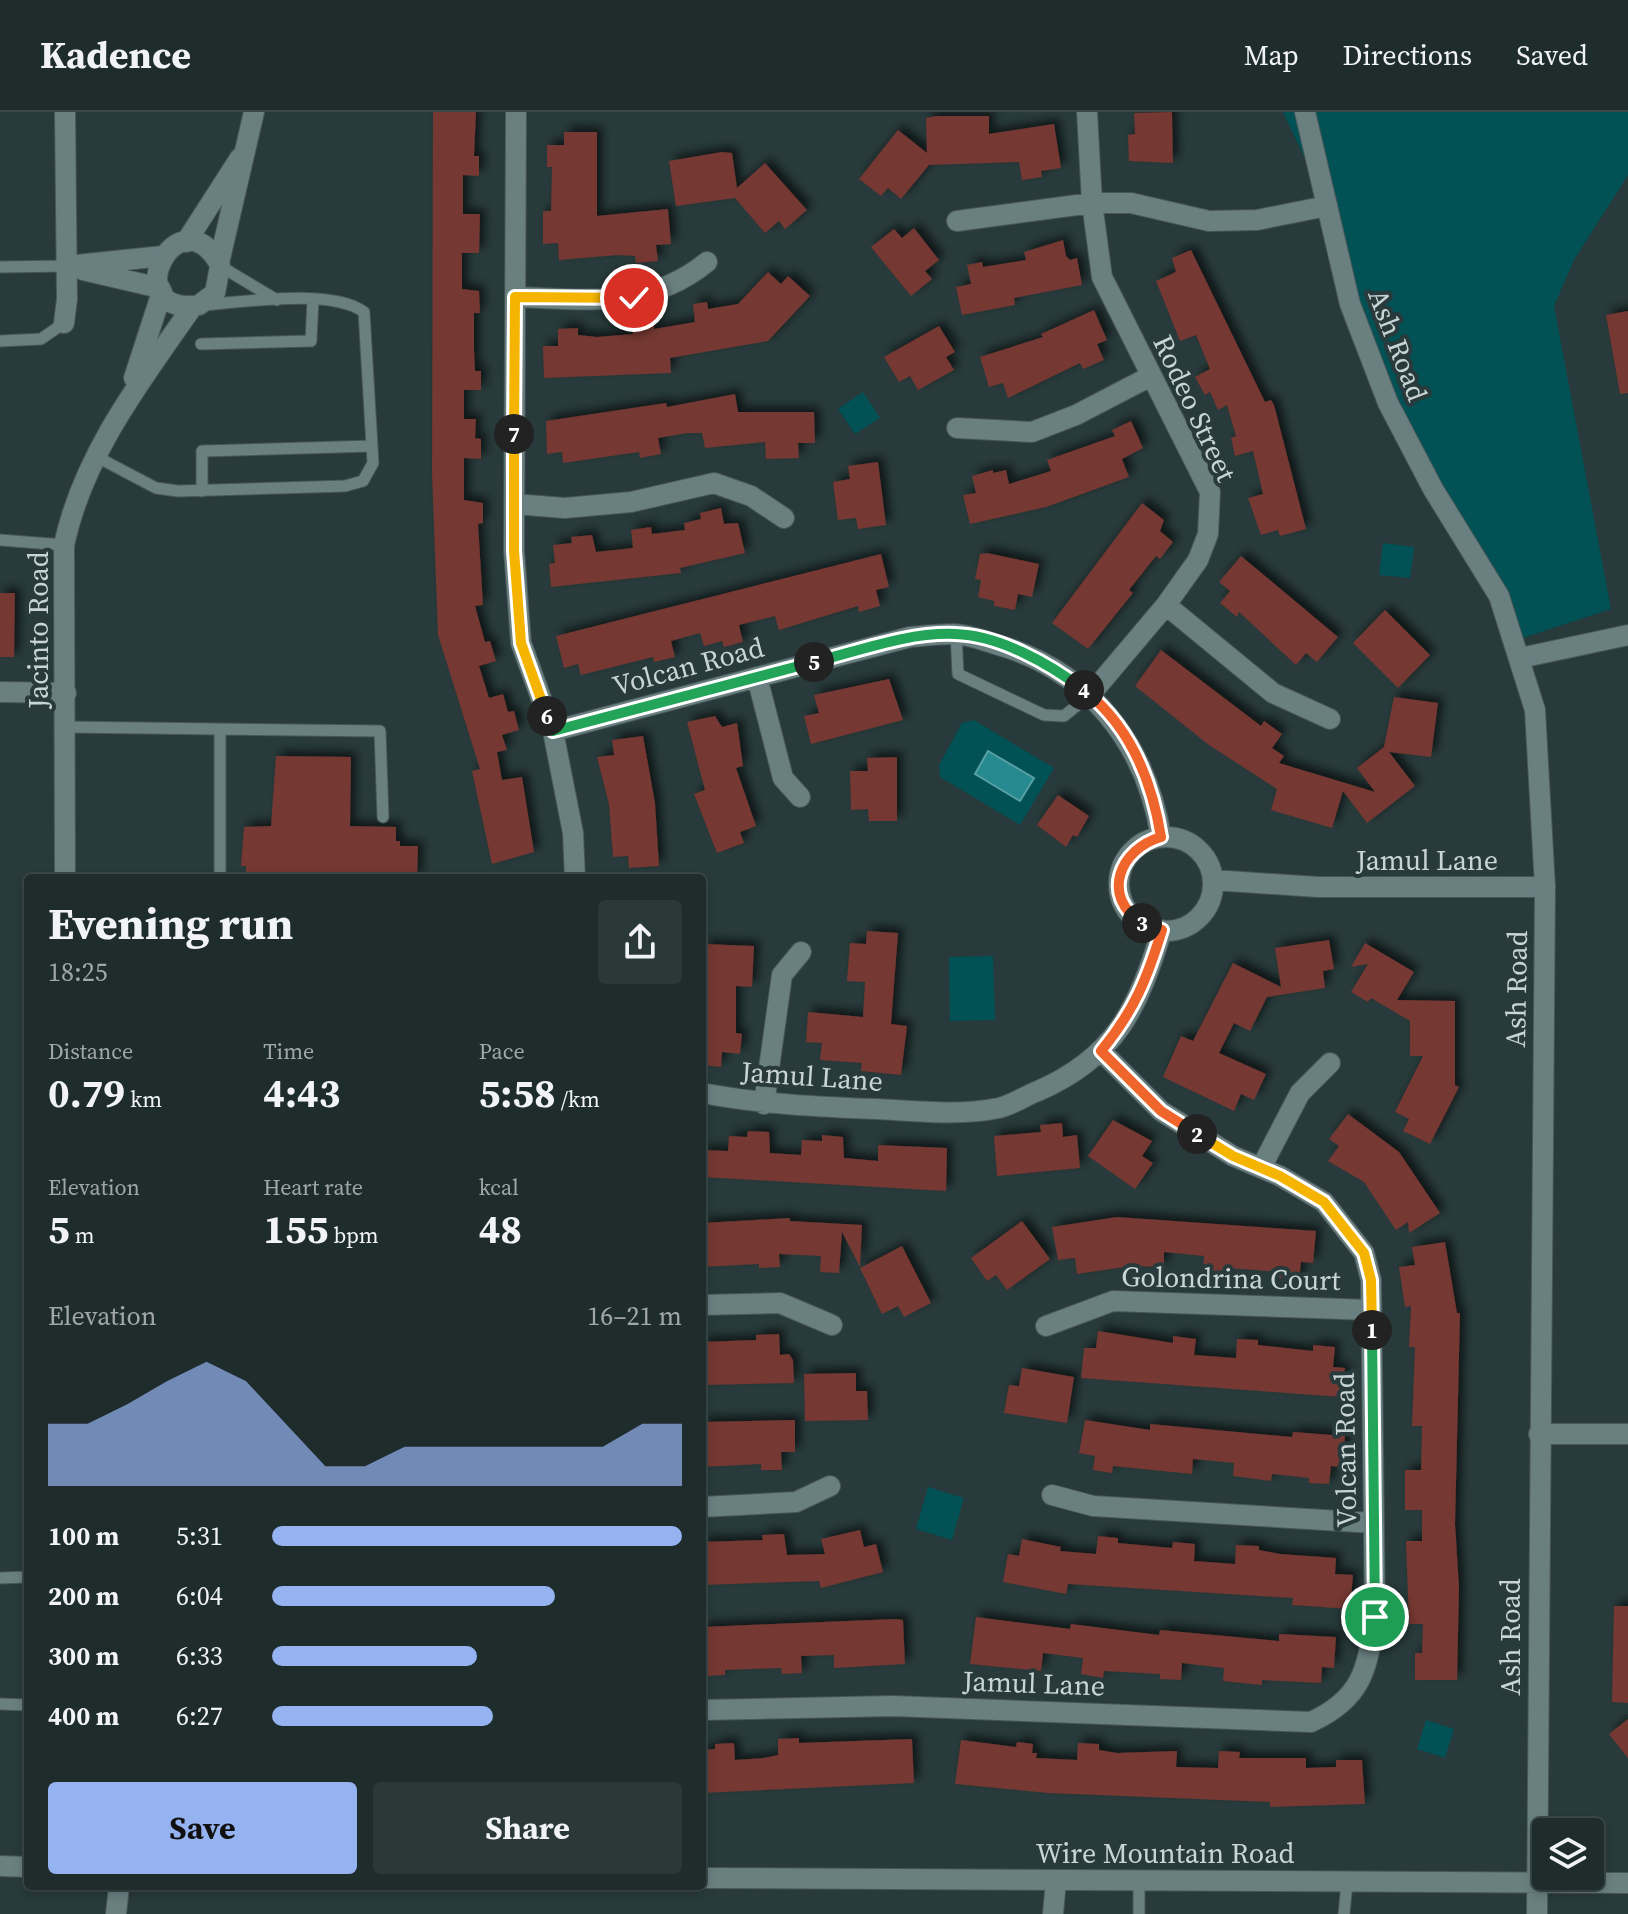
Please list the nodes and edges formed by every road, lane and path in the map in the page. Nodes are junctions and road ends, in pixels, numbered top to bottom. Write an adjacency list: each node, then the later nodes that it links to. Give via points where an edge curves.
1 (65, 112): 14 (street)
2 (254, 112): 6 (street)
3 (516, 112): 17 (street)
4 (1087, 112): 7 (street, Rodeo Street)
5 (1305, 112): 8 (street, Ash Road)
6 (244, 152): 10 (street); 13 (street)
7 (1092, 203): 8 (street, via 1131,203 1209,221 1257,220); 9 (street); 24 (street, Rodeo Street, via 1102,277)
8 (1327, 206): 37 (street, Ash Road, via 1350,304 1388,403 1499,596)
9 (957, 221)
10 (186, 242): 11 (street); 13 (street, via 206,247)
11 (163, 256): 14 (street); 16 (street, via 157,271)
12 (707, 262): 17 (street, via 683,281 634,298)
13 (219, 265): 19 (lane); 20 (street, via 215,293)
14 (67, 266): 15 (lane); 16 (street); 21 (street)
15 (0, 267)
16 (161, 290): 20 (street, via 178,305); 25 (street, Jacinto Road)
17 (515, 297): 30 (street)
18 (313, 299): 19 (lane); 23 (lane, via 311,341); 27 (lane, via 354,305 364,312)
19 (278, 301): 20 (lane)
20 (196, 305): 25 (street, Jacinto Road)
21 (64, 323): 22 (lane, via 41,339)
22 (0, 341)
23 (201, 344)
24 (1151, 376): 26 (street, via 1032,432); 34 (street, Rodeo Street, via 1210,492 1208,534 1198,560)
25 (128, 397): 28 (street, Jacinto Road)
26 (957, 428)
27 (372, 446): 29 (lane, via 373,463 363,481 345,486); 29 (lane, via 202,451)
28 (97, 457): 29 (lane, via 156,488); 33 (street, Jacinto Road)
29 (202, 491)
30 (514, 504): 31 (street, via 565,508 631,502 714,483 751,496); 45 (street, via 521,643)
31 (784, 518)
32 (0, 540): 33 (lane)
33 (64, 545): 40 (street, Jacinto Road)
34 (1166, 605): 41 (street, Rodeo Street); 42 (street, via 1273,693)
35 (956, 633): 38 (street, Volcan Road, via 910,637); 41 (street, Volcan Road, via 1017,650 1056,668); 41 (lane, via 958,674 1044,715 1064,716)
36 (1628, 635): 37 (street)
37 (1520, 658): 53 (street, Ash Road, via 1535,710)
38 (757, 677): 45 (street, Volcan Road); 46 (street, via 783,778)
39 (0, 692): 40 (street)
40 (66, 693): 43 (street, Jacinto Road)
41 (1090, 695): 48 (street, Volcan Road, via 1135,751 1156,803)
42 (1330, 719)
43 (66, 727): 44 (lane); 49 (street, Jacinto Road)
44 (220, 729): 47 (lane, via 380,731); 50 (lane)
45 (553, 731): 51 (street, via 573,833)
46 (800, 797)
47 (383, 817)
48 (1161, 837): 52 (street, via 1190,843 1210,866); 54 (street, via 1134,849 1119,876 1120,891 1134,918)
49 (65, 874)
50 (220, 874)
51 (575, 874)
52 (1213, 880): 53 (street, Jamul Lane, via 1318,887); 54 (street, via 1204,911 1185,926)
53 (1545, 887): 65 (street, Ash Road)
54 (1162, 930): 56 (street, Jamul Lane, via 1145,986)
55 (801, 952): 59 (street, via 782,975)
56 (1101, 1051): 59 (street, Jamul Lane, via 1071,1077 999,1108 929,1111); 60 (street, Volcan Road, via 1161,1111)
57 (1330, 1063): 60 (street, via 1300,1093)
58 (706, 1094): 59 (street, Jamul Lane)
59 (764, 1104)
60 (1261, 1168): 62 (street, Volcan Road, via 1324,1202 1364,1253)
61 (706, 1305): 63 (street, via 780,1303)
62 (1371, 1310): 64 (street, Golondrina Court, via 1113,1301); 70 (street, Volcan Road)
63 (832, 1325)
64 (1046, 1326)
65 (1539, 1434): 66 (street); 77 (street, Ash Road)
66 (1628, 1434)
67 (830, 1486): 69 (street, via 796,1502)
68 (1052, 1495): 70 (street, via 1093,1506)
69 (706, 1507)
70 (1374, 1523): 73 (street, Volcan Road, via 1375,1617 1368,1666)
71 (24, 1577): 72 (lane)
72 (0, 1578)
73 (1354, 1692): 76 (street, Jamul Lane, via 1311,1722 893,1706)
74 (0, 1704): 75 (lane)
75 (24, 1705)
76 (706, 1710)
77 (1537, 1818)
78 (0, 1866): 79 (street)
79 (24, 1867)
80 (706, 1878): 81 (street, Wire Mountain Road)
81 (1056, 1881): 82 (street, Wire Mountain Road); 90 (street)
82 (1139, 1881): 83 (street, Wire Mountain Road); 91 (lane)
83 (1347, 1882): 84 (street, Wire Mountain Road); 92 (lane)
84 (1532, 1883)
85 (1604, 1883): 86 (street, Wire Mountain Road)
86 (1628, 1883)
87 (119, 1890): 89 (street)
88 (1537, 1890): 93 (street, Ash Road)
89 (116, 1914)
90 (1053, 1914)
91 (1139, 1914)
92 (1344, 1914)
93 (1537, 1914)

